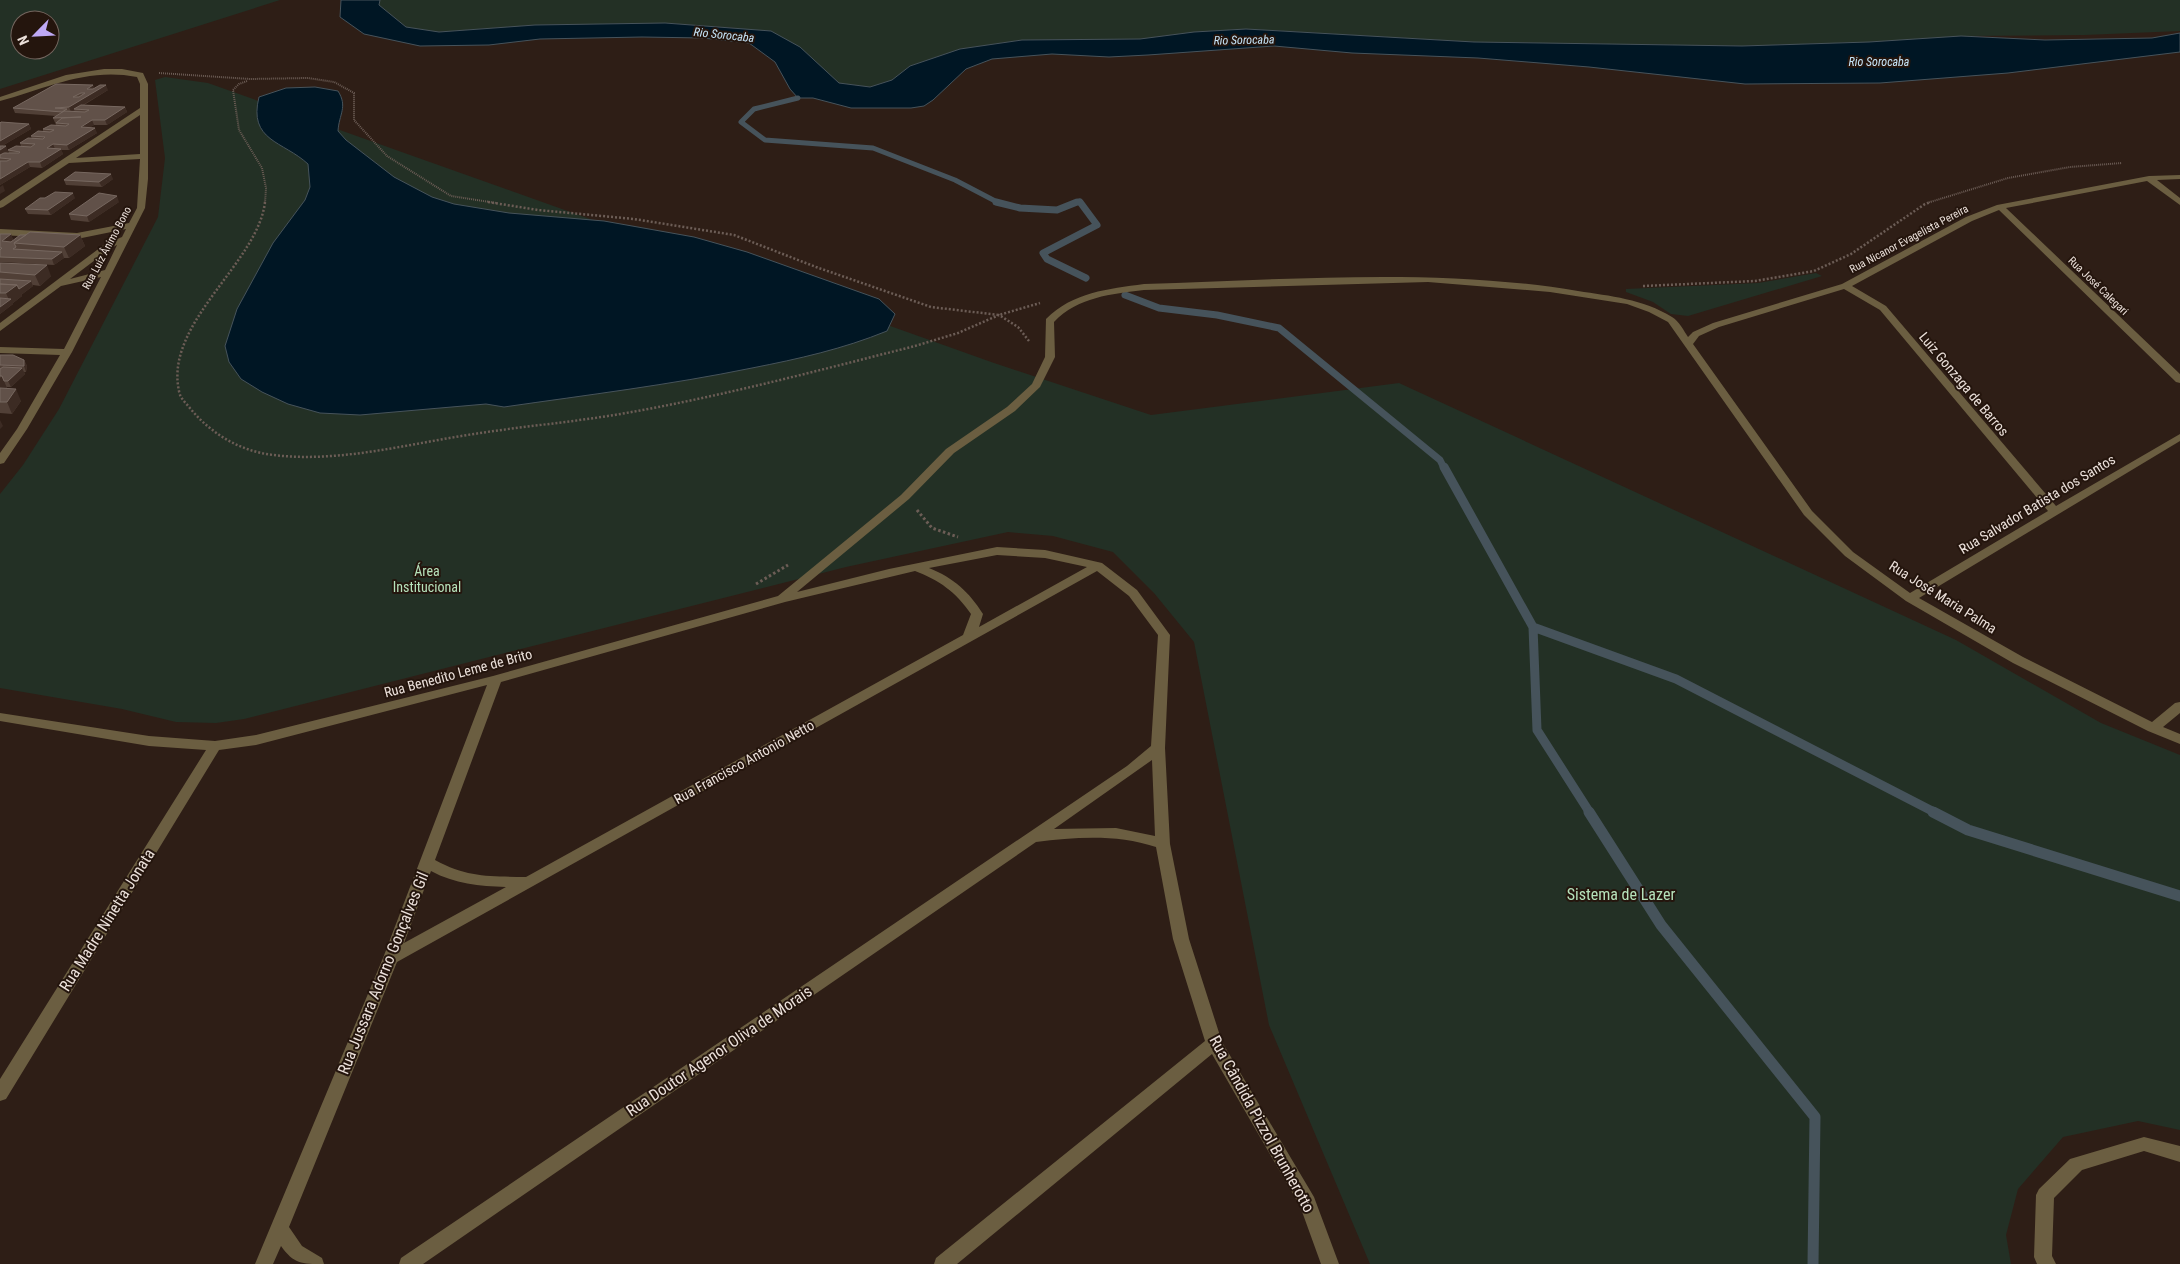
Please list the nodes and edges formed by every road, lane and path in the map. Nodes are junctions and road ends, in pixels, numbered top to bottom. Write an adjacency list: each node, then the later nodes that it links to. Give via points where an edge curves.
1 (153, 73): 2 (path)
2 (250, 80): 27 (path, via 308,78 334,82 354,93 354,120 387,156 451,196 734,235 931,307); 27 (path, via 234,90 234,101 237,125 264,171 266,193 260,224 187,337 175,373 180,395 203,425 234,445 270,455 374,452 446,438 625,413 906,348 969,330)
3 (19, 93): 4 (street); 5 (street); 6 (street, Rua Luiz Ânimo Bono, via 88,73 127,71 140,75 144,84)
4 (0, 99)
5 (0, 104)
6 (143, 110): 7 (street, Rua Luiz Ânimo Bono); 8 (street)
7 (136, 130): 8 (street); 9 (street, Rua Luiz Ânimo Bono)
8 (97, 143): 10 (street)
9 (144, 156): 10 (street); 17 (street, Rua Luiz Ânimo Bono, via 141,208)
10 (68, 162): 15 (street)
11 (2127, 163): 24 (path, via 2070,167 2008,178 1925,204 1851,254 1814,271 1755,281)
12 (2180, 177): 13 (street, Rua Nicanor Evagelista Pereira)
13 (2149, 178): 14 (street); 16 (street, Rua Nicanor Evagelista Pereira)
14 (2180, 202)
15 (0, 205)
16 (2000, 207): 25 (street, Rua Nicanor Evagelista Pereira, via 1969,219); 32 (street, Rua José Calegari)
17 (133, 225): 19 (street); 20 (street, Rua Luiz Ânimo Bono)
18 (0, 232): 19 (street)
19 (77, 236): 21 (street)
20 (125, 239): 21 (street); 22 (street, Rua Luiz Ânimo Bono)
21 (108, 246): 23 (street)
22 (108, 272): 23 (street); 31 (street, Rua Luiz Ânimo Bono)
23 (56, 286): 28 (street)
24 (1636, 286)
25 (1845, 286): 29 (street, Rua Nicanor Evagelista Pereira, via 1716,325 1696,334); 36 (street, Luiz Gonzaga de Barros, via 1883,308)
26 (1046, 301): 27 (path)
27 (999, 315)
28 (0, 328)
29 (1687, 345): 35 (street, Rua José Maria Palma, via 1671,320 1652,310 1628,302 1550,289 1428,279 1144,287 1102,292 1075,302 1049,321 1050,357 1036,385 1011,410 950,451); 40 (street, Rua José Maria Palma, via 1808,513 1849,554)
30 (0, 350): 31 (street)
31 (67, 352): 34 (street, Rua Luiz Ânimo Bono)
32 (2180, 380)
33 (2180, 437): 36 (street, Rua Salvador Batista dos Santos)
34 (0, 461)
35 (905, 496): 37 (path, via 932,528); 41 (street)
36 (2054, 511): 40 (street, Rua Salvador Batista dos Santos)
37 (960, 538)
38 (1098, 566): 39 (street, Rua Benedito Leme de Brito, via 1045,554 998,551); 42 (street, Rua Francisco Antonio Netto); 49 (street, Rua Cândida Pizzol Brunherotto, via 1133,593 1164,635)
39 (917, 568): 41 (street, Rua Benedito Leme de Brito); 42 (street, via 943,577 965,595 976,614)
40 (1910, 598): 46 (street, Rua José Maria Palma, via 2018,660)
41 (781, 600): 43 (street, Rua Benedito Leme de Brito)
42 (969, 637): 53 (street, Rua Francisco Antonio Netto)
43 (496, 679): 48 (street, Rua Benedito Leme de Brito, via 256,740); 52 (street, Rua Jussara Adorno Gonçalves Gil)
44 (2180, 706): 46 (street)
45 (0, 717): 48 (street, Rua Benedito Leme de Brito, via 149,741)
46 (2153, 728): 47 (street, Rua José Maria Palma)
47 (2180, 738)
48 (215, 746): 56 (street, Rua Madre Ninetta Jonata)
49 (1158, 748): 50 (street, Rua Doutor Agenor Oliva de Morais); 51 (street, Rua Cândida Pizzol Brunherotto)
50 (1030, 838): 51 (street, Rua Doutor Agenor Oliva de Morais, via 1068,832 1111,832); 61 (street, Rua Doutor Agenor Oliva de Morais)
51 (1162, 844): 55 (street, Rua Cândida Pizzol Brunherotto, via 1181,940)
52 (426, 861): 53 (street, via 451,875 478,881); 54 (street, Rua Jussara Adorno Gonçalves Gil)
53 (528, 882): 54 (street, Rua Francisco Antonio Netto)
54 (391, 958): 58 (street, Rua Jussara Adorno Gonçalves Gil)
55 (1214, 1043): 62 (street); 63 (street, Rua Cândida Pizzol Brunherotto, via 1308,1203)
56 (0, 1094)
57 (2180, 1154): 64 (street, via 2144,1144 2076,1164 2045,1195 2043,1257)
58 (279, 1228): 59 (street, Rua Jussara Adorno Gonçalves Gil); 60 (street, via 295,1252)
59 (264, 1264)
60 (315, 1264)
61 (408, 1264)
62 (944, 1264)
63 (1330, 1264)
64 (2047, 1264)

